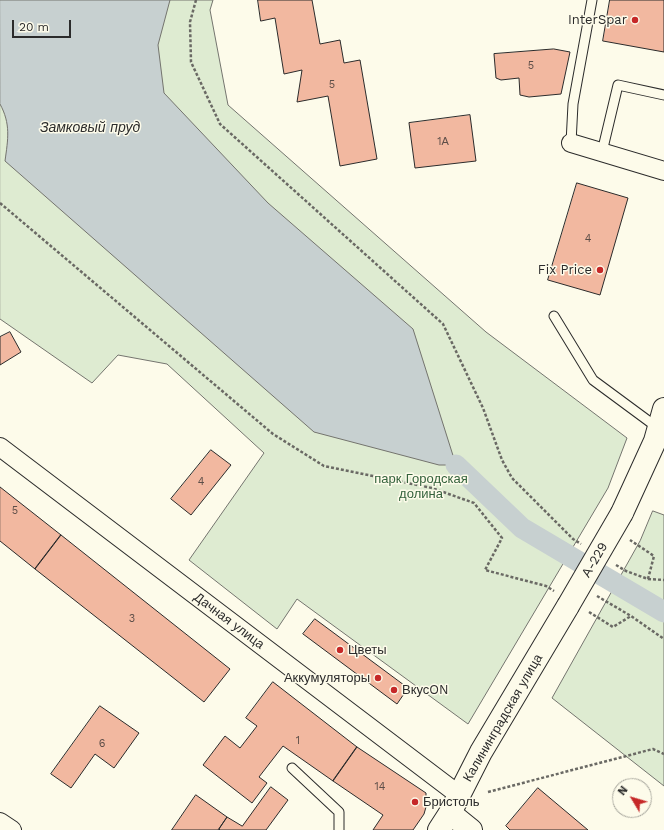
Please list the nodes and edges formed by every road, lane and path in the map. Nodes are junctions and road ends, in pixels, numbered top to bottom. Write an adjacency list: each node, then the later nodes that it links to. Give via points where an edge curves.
1 (196, 0): 11 (path, via 190,22 191,62 220,124 443,324 483,408 502,460 512,478)
2 (592, 0): 4 (lane, via 573,104)
3 (664, 95): 5 (lane, via 618,85)
4 (571, 143): 5 (street)
5 (602, 152): 6 (street)
6 (664, 171)
7 (0, 203): 16 (path, via 273,434 324,466 432,488 474,503 502,538 485,570)
8 (554, 316): 9 (lane, via 593,380)
9 (661, 419): 18 (main road, А-229 / А-229, bridge, via 655,441 622,513)
10 (0, 447): 25 (street, Дачная улица)
11 (573, 539)
12 (628, 539): 14 (path, via 654,556)
13 (626, 571): 14 (path)
14 (648, 580): 15 (path)
15 (664, 580)
16 (546, 586)
17 (596, 596): 20 (path)
18 (568, 606): 25 (main road, Калининградская улица / А-229, via 481,752)
19 (595, 616): 20 (path, via 613,627)
20 (630, 616): 21 (path)
21 (664, 639)
22 (664, 754): 24 (path, via 653,749)
23 (292, 768): 28 (lane, via 339,812)
24 (488, 792)
25 (449, 813): 29 (main road)
26 (0, 822): 27 (street)
27 (12, 830)
28 (339, 830)
29 (470, 830)

